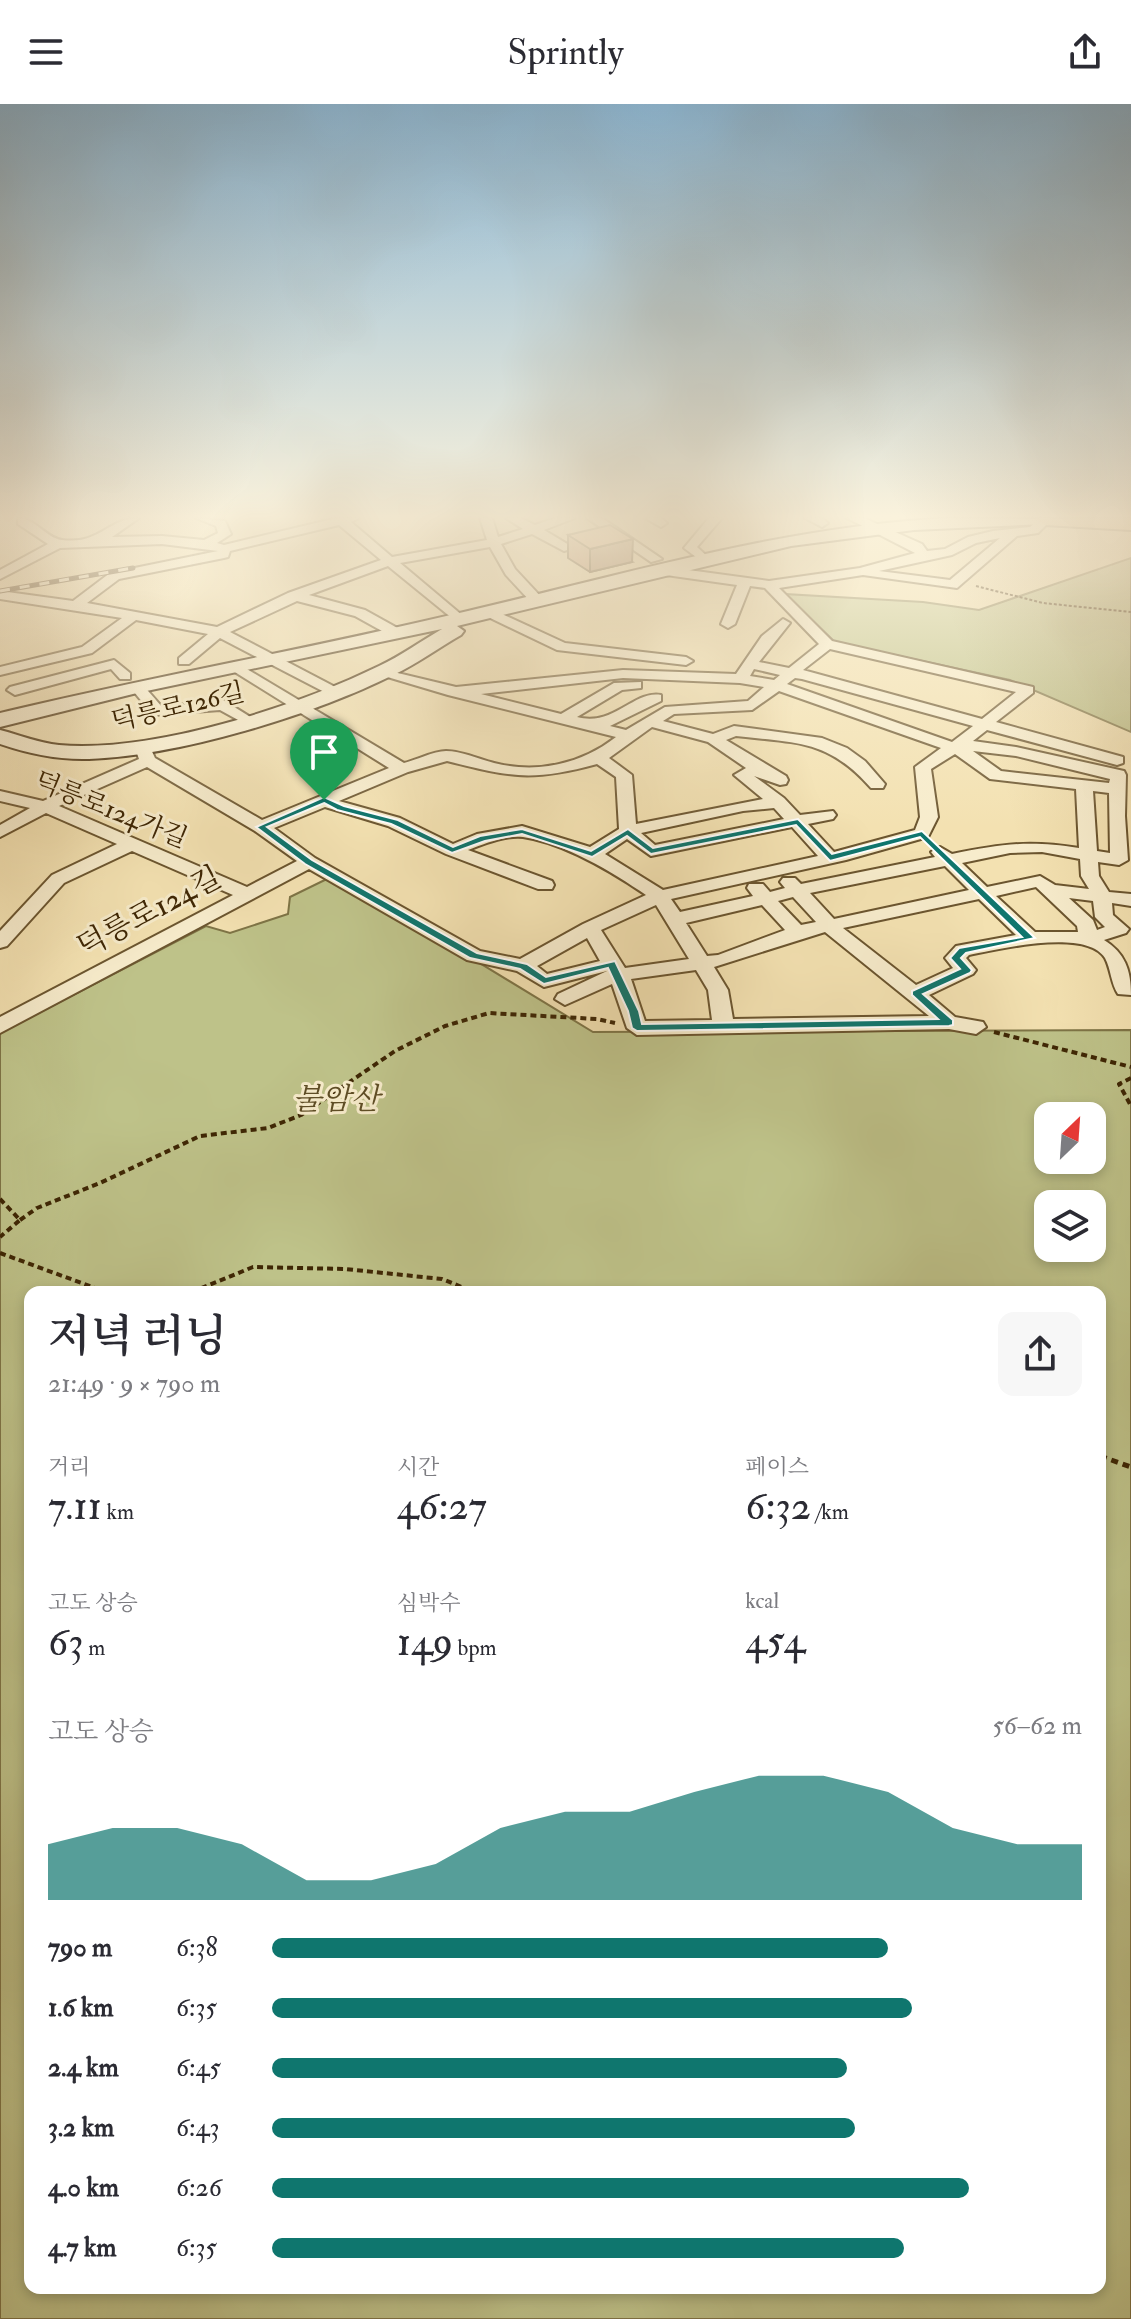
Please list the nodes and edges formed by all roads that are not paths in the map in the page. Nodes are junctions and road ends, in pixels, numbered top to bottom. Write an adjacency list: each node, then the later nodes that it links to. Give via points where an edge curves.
1 (126, 621): 20 (street)
2 (162, 621): 10 (street)
3 (241, 621): 10 (street)
4 (383, 621): 11 (street)
5 (448, 621): 11 (main road)
6 (473, 621): 12 (main road, 덕릉로126길)
7 (509, 621): 14 (street, via 562,647)
8 (805, 621): 13 (street)
9 (783, 623): 18 (street)
10 (219, 632): 16 (street); 17 (street)
11 (403, 632): 12 (street); 16 (main road)
12 (437, 642): 22 (main road, 덕릉로126길)
13 (827, 644): 21 (street); 40 (street, via 1028,690)
14 (600, 654): 18 (street); 23 (street)
15 (94, 658): 20 (street)
16 (267, 659): 19 (main road); 30 (street)
17 (184, 661)
18 (750, 664): 21 (street); 25 (street)
19 (235, 666): 27 (main road); 34 (street)
20 (69, 670): 24 (street); 24 (street); 27 (street, via 114,664)
21 (791, 672): 29 (street); 40 (street)
22 (381, 673): 30 (main road, 덕릉로126길); 31 (street)
23 (623, 674): 25 (street); 28 (street); 31 (street)
24 (42, 677): 26 (street); 26 (street)
25 (740, 679): 29 (street); 33 (street)
26 (8, 681)
27 (131, 682): 37 (main road); 38 (street, via 158,712 223,705)
28 (638, 685): 32 (street); 33 (street); 36 (street, via 619,686)
29 (777, 685): 33 (street, via 752,705); 45 (street)
30 (334, 692): 34 (main road, 덕릉로126길)
31 (453, 692): 36 (street)
32 (656, 698): 35 (street); 41 (street)
33 (727, 700): 35 (street)
34 (297, 706): 38 (main road, 덕릉로126길); 48 (street)
35 (670, 710): 39 (street)
36 (563, 719): 41 (street)
37 (0, 720)
38 (249, 721): 46 (main road, 덕릉로126길)
39 (651, 722): 42 (street); 44 (street)
40 (983, 725): 45 (street); 50 (street)
41 (597, 726): 42 (street)
42 (628, 735): 47 (street)
43 (0, 737): 46 (main road, 덕릉로126길, via 64,752)
44 (714, 739): 49 (street); 52 (street, via 734,731 816,741 841,751)
45 (956, 746): 50 (street, via 995,746); 53 (street, via 996,775); 63 (street, via 923,767 929,817)
46 (146, 755): 57 (street); 60 (street)
47 (599, 758): 48 (street, via 541,772 507,771 446,756); 61 (street, via 624,775)
48 (402, 769): 55 (street)
49 (758, 769): 51 (street); 56 (street, via 742,775)
50 (1121, 771): 53 (street); 67 (street, via 1119,860)
51 (780, 780)
52 (877, 784)
53 (1084, 785): 67 (street)
54 (0, 796): 57 (street, 덕릉로124가길)
55 (324, 800): 60 (street); 65 (street, via 394,822)
56 (778, 802): 59 (street); 61 (street)
57 (46, 807): 62 (street); 64 (street, 덕릉로124가길)
58 (827, 815): 59 (street)
59 (798, 822): 61 (street, via 651,851); 69 (street)
60 (261, 827): 70 (street)
61 (628, 831): 66 (street)
62 (0, 832)
63 (922, 833): 68 (street); 69 (street)
64 (132, 844): 78 (street, 덕릉로124가길); 90 (street, via 58,879)
65 (452, 850): 66 (street, via 522,831); 73 (street)
66 (592, 854): 80 (street)
67 (1090, 856): 68 (street, via 1042,847); 79 (street, via 1090,876)
68 (947, 859): 74 (street); 77 (street)
69 (822, 860): 71 (street); 74 (street)
70 (309, 862): 78 (street, 덕릉로124길); 92 (street, via 474,956)
71 (778, 871): 72 (street); 75 (street)
72 (746, 877): 80 (street); 81 (street)
73 (545, 885)
74 (835, 885): 75 (street); 84 (street)
75 (798, 890): 81 (street); 85 (street)
76 (1051, 890): 77 (street, via 1040,881); 79 (street); 89 (street, via 1086,924)
77 (981, 893): 84 (street); 88 (street)
78 (247, 894): 97 (street, 덕릉로124길)
79 (1102, 895): 82 (street); 89 (street, via 1104,917 1119,929)
80 (660, 896): 83 (street); 86 (street)
81 (764, 898): 83 (street); 87 (street)
82 (1131, 900)
83 (673, 919): 91 (street)
84 (867, 919): 85 (street)
85 (829, 926): 87 (street); 95 (street)
86 (590, 928): 92 (street); 93 (street)
87 (797, 932): 91 (street)
88 (1030, 938): 89 (street); 95 (street, via 963,950 955,958 966,970)
89 (1089, 938): 94 (street, via 1113,954)
90 (0, 942)
91 (702, 962): 93 (street); 99 (street, via 718,990)
92 (523, 966): 93 (street, via 544,981)
93 (615, 970): 96 (street); 99 (street, via 637,1028)
94 (1125, 990)
95 (916, 993): 98 (street)
96 (565, 999)
97 (6, 1017)
98 (949, 1022): 99 (street); 100 (street)
99 (724, 1027)
100 (976, 1027)

